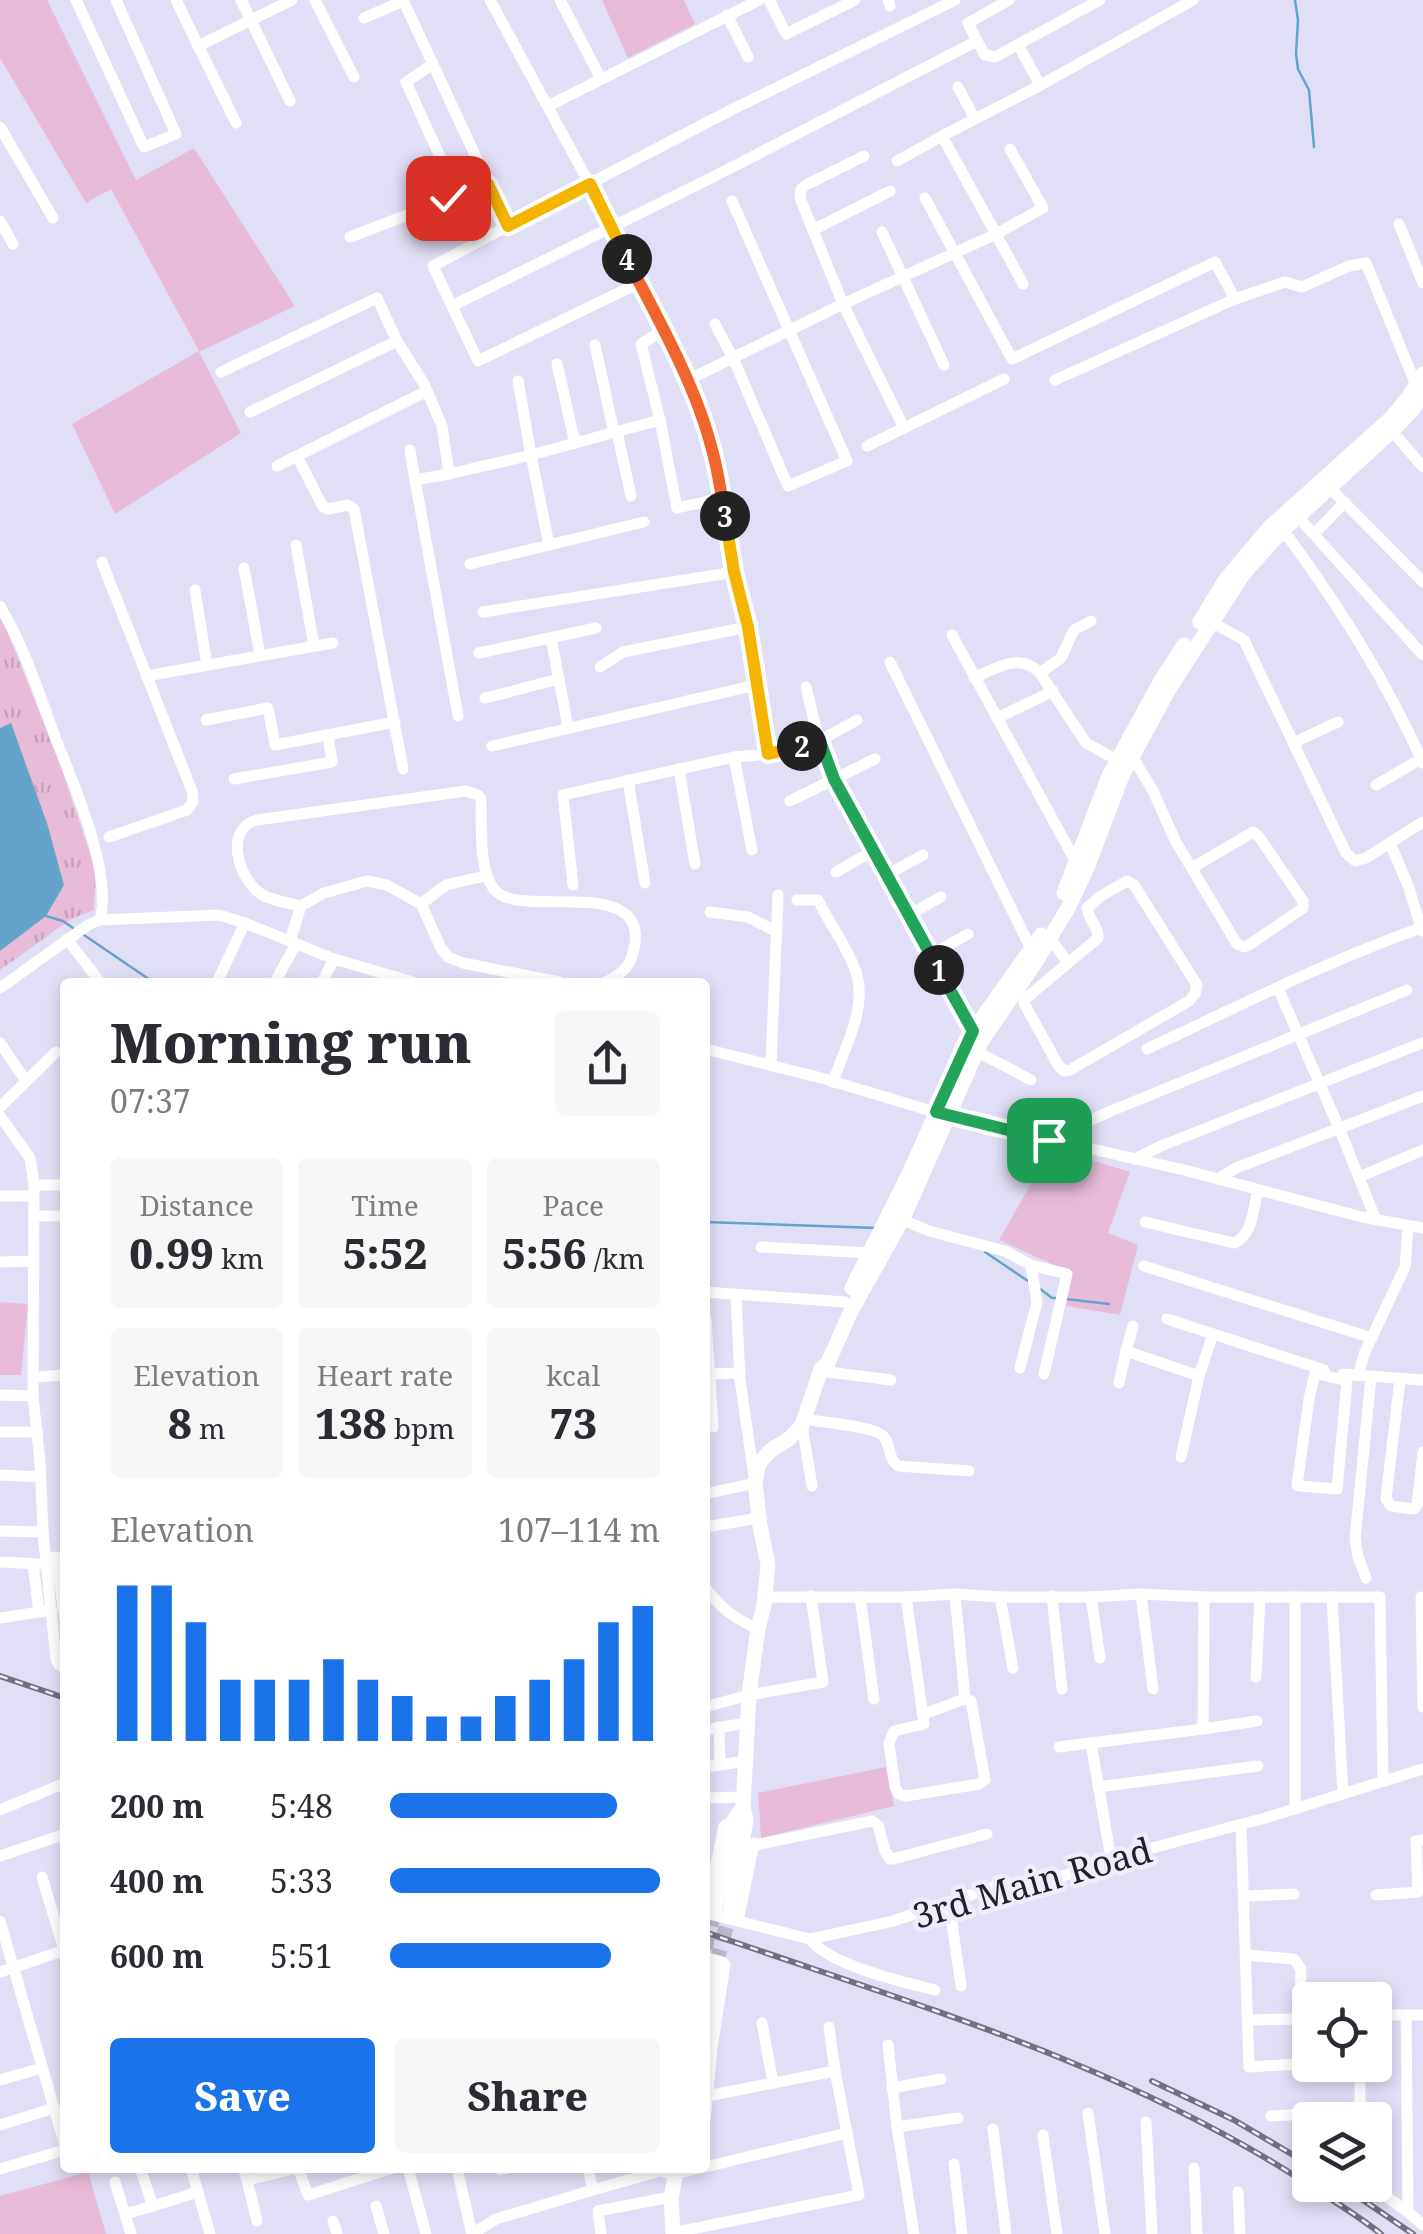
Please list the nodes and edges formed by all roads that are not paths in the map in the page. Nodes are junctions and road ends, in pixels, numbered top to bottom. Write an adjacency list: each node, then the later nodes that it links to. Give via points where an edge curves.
1 (76, 0): 2 (street, via 144,147 176,134)
2 (116, 0)
3 (176, 0): 21 (street)
4 (241, 0): 19 (street)
5 (292, 0): 19 (street)
6 (315, 0): 25 (street)
7 (403, 0): 18 (street); 24 (street)
8 (490, 0): 30 (street)
9 (560, 0): 26 (street)
10 (759, 0): 17 (street)
11 (769, 0): 12 (street, via 786,34)
12 (855, 0)
13 (955, 0): 40 (street)
14 (1009, 0): 20 (street, via 968,23)
15 (1100, 0): 20 (street, via 995,56)
16 (1193, 0): 27 (street)
17 (727, 15): 23 (street); 26 (street)
18 (364, 18)
19 (250, 20): 21 (street); 29 (street)
20 (977, 42): 49 (street)
21 (198, 46): 32 (street)
22 (1021, 50): 27 (street)
23 (748, 56)
24 (433, 64): 39 (street); 42 (street, via 406,82)
25 (354, 77)
26 (600, 78): 30 (street)
27 (1040, 86): 31 (street)
28 (958, 87): 31 (street)
29 (290, 101)
30 (548, 106): 40 (street)
31 (976, 119): 34 (street)
32 (236, 124)
33 (0, 127): 35 (street)
34 (942, 136): 38 (street); 52 (street)
35 (5, 147): 45 (street)
36 (1010, 150): 52 (street, via 1044,208)
37 (864, 156): 50 (street, via 801,189)
38 (898, 160)
39 (488, 184): 42 (street); 48 (street)
40 (590, 184): 48 (street); 49 (street)
41 (890, 191): 50 (street)
42 (457, 194): 53 (street)
43 (924, 198): 55 (street)
44 (732, 201): 65 (street)
45 (52, 218)
46 (0, 221): 54 (street)
47 (1399, 224): 58 (street)
48 (508, 226): 62 (street, via 433,266)
49 (610, 228): 57 (street); 62 (street)
50 (813, 230): 61 (street)
51 (882, 232): 56 (street)
52 (996, 234): 55 (street); 59 (street)
53 (350, 237)
54 (14, 244)
55 (954, 252): 56 (street); 60 (street, via 1012,360 1215,262)
56 (903, 277): 61 (street); 70 (street)
57 (639, 283): 62 (street, via 478,361); 64 (street)
58 (1423, 283)
59 (1022, 284)
60 (1235, 299): 73 (street); 76 (street, via 1285,282 1302,287 1366,263)
61 (843, 304): 65 (street); 80 (street)
62 (452, 306)
63 (715, 324): 68 (street)
64 (663, 330): 75 (street); 79 (street, via 642,344)
65 (790, 330): 68 (street); 68 (street, via 847,461 788,486)
66 (397, 341): 71 (street, via 376,298); 77 (street); 78 (street)
67 (595, 345): 82 (street)
68 (733, 358): 75 (street)
69 (558, 364): 83 (street)
70 (944, 365)
71 (222, 372)
72 (1004, 379): 80 (street)
73 (1055, 380)
74 (518, 381): 86 (street)
75 (686, 382): 94 (street, via 711,445)
76 (1421, 385): 81 (main road, via 1412,410); 92 (main road)
77 (427, 390): 87 (street); 90 (street, via 442,426)
78 (250, 412)
79 (660, 420): 82 (street); 94 (street, via 676,508)
80 (904, 428): 84 (street)
81 (1392, 431): 89 (street); 92 (main road)
82 (615, 432): 83 (street); 93 (street)
83 (575, 443): 86 (street)
84 (867, 446)
85 (410, 450): 91 (street)
86 (531, 455): 90 (street); 100 (street)
87 (297, 456): 88 (street); 136 (street, via 323,507 354,509)
88 (278, 466)
89 (1423, 466)
90 (449, 474): 91 (street)
91 (416, 480): 132 (street)
92 (1326, 484): 95 (street); 96 (main road); 110 (main road, via 1243,557)
93 (630, 496)
94 (722, 498): 105 (street)
95 (1345, 502): 99 (street); 106 (street)
96 (1298, 518): 98 (main road); 99 (street)
97 (644, 522): 100 (street)
98 (1281, 532): 110 (main road); 147 (street, via 1382,677)
99 (1314, 533): 120 (street)
100 (549, 545): 103 (street)
101 (296, 546): 117 (street)
102 (102, 562): 125 (street)
103 (470, 564)
104 (244, 568): 119 (street)
105 (734, 572): 109 (street); 112 (street)
106 (1423, 582)
107 (194, 590): 122 (street)
108 (0, 606): 176 (street, via 32,669 92,840 103,908)
109 (483, 612)
110 (1207, 619): 141 (street, via 1244,640); 145 (main road)
111 (1091, 621): 124 (street, via 1074,630 1061,658)
112 (748, 627): 123 (street, via 622,652); 128 (street)
113 (596, 628): 115 (street)
114 (952, 635): 126 (street)
115 (551, 638): 118 (street); 127 (street)
116 (333, 643): 117 (street)
117 (314, 646): 119 (street)
118 (478, 653)
119 (260, 655): 122 (street)
120 (1423, 655)
121 (890, 662): 183 (street)
122 (207, 665): 125 (street)
123 (600, 667)
124 (1040, 672): 126 (street, via 1014,662); 130 (street)
125 (146, 676): 156 (street, via 193,802 187,810)
126 (974, 678): 133 (street)
127 (559, 679): 131 (street); 138 (street)
128 (756, 686): 138 (street); 143 (street)
129 (806, 686): 140 (street)
130 (1053, 691): 133 (street); 145 (street, via 1086,743)
131 (485, 698)
132 (458, 716)
133 (996, 718): 162 (street)
134 (206, 720): 139 (street, via 268,708 276,745)
135 (857, 720): 140 (street)
136 (395, 722): 139 (street); 148 (street)
137 (1338, 722): 141 (street)
138 (568, 728): 142 (street)
139 (328, 735): 150 (street, via 332,762)
140 (820, 741): 143 (street); 151 (street)
141 (1293, 743): 157 (street, via 1346,853 1361,860)
142 (492, 746)
143 (768, 754): 144 (street)
144 (734, 757): 149 (street); 158 (street)
145 (1124, 758): 162 (main road); 163 (street, via 1152,789)
146 (875, 759): 151 (street)
147 (1422, 761): 153 (street)
148 (403, 768)
149 (679, 769): 152 (street); 161 (street)
150 (234, 779)
151 (834, 779): 154 (street); 159 (street)
152 (628, 780): 167 (street); 168 (street, via 564,795)
153 (1376, 786)
154 (790, 800)
155 (1423, 822): 157 (street)
156 (109, 837)
157 (1390, 843): 178 (street)
158 (752, 850)
159 (873, 851): 164 (street); 165 (street)
160 (923, 855): 165 (street)
161 (695, 864)
162 (1081, 868): 183 (main road)
163 (1192, 868): 163 (street, via 1253,832 1303,908 1240,946)
164 (836, 872)
165 (886, 875): 175 (street)
166 (485, 876): 172 (street, via 446,885); 173 (street, via 481,799 472,792 242,827 240,862 256,890); 193 (street, via 498,895 512,899 602,904 625,914 635,930 632,958)
167 (645, 883)
168 (572, 886)
169 (778, 894): 179 (street)
170 (942, 897): 175 (street)
171 (797, 900): 208 (street, via 818,900 858,980 854,1028)
172 (421, 904): 173 (street, via 367,881); 192 (street, via 448,956)
173 (301, 906): 182 (street)
174 (710, 912): 179 (street, via 748,917)
175 (909, 915): 184 (street)
176 (94, 922): 177 (street, via 219,915); 181 (street)
177 (245, 923): 182 (street); 188 (street)
178 (1422, 931): 195 (street)
179 (777, 932): 205 (street)
180 (968, 934): 184 (street)
181 (67, 940): 187 (street); 194 (street)
182 (292, 942): 185 (street); 189 (street)
183 (1041, 946): 186 (street); 197 (main road); 203 (main road)
184 (931, 955): 197 (street)
185 (334, 959): 190 (street); 191 (street)
186 (1064, 966): 186 (street, via 1098,938 1090,904 1131,882 1197,985 1196,994 1064,1070 1024,1004)
187 (97, 978)
188 (219, 978)
189 (277, 978)
190 (324, 978)
191 (399, 978)
192 (540, 978)
193 (612, 978)
194 (0, 988)
195 (1278, 988): 198 (street); 201 (street)
196 (1406, 990): 198 (street)
197 (973, 1031): 212 (main road)
198 (1299, 1034): 209 (street); 215 (street)
199 (1422, 1043): 209 (street)
200 (0, 1044): 206 (street)
201 (1147, 1049)
202 (710, 1050): 205 (street)
203 (976, 1051): 207 (street); 212 (main road)
204 (56, 1052): 211 (street)
205 (771, 1065): 208 (street)
206 (24, 1078)
207 (1031, 1080)
208 (833, 1082): 212 (street)
209 (1320, 1084): 214 (street); 217 (street)
210 (1423, 1096): 214 (street)
211 (0, 1107)
212 (942, 1114): 215 (street); 229 (main road)
213 (0, 1116): 222 (street, via 30,1158)
214 (1339, 1128): 218 (street); 219 (street)
215 (1049, 1140): 217 (street)
216 (1423, 1150): 218 (street)
217 (1136, 1159): 219 (street)
218 (1359, 1177): 226 (street)
219 (1218, 1179): 221 (street)
220 (60, 1186): 222 (street)
221 (1258, 1190): 226 (street); 227 (street, via 1248,1232 1234,1243)
222 (34, 1191): 223 (street); 224 (street)
223 (0, 1196)
224 (34, 1216): 225 (street); 233 (street)
225 (60, 1216)
226 (1376, 1220): 228 (street)
227 (1145, 1222)
228 (1408, 1227): 230 (street); 243 (street, via 1405,1267)
229 (891, 1228): 232 (main road); 235 (street, via 929,1231); 246 (main road)
230 (1423, 1228)
231 (761, 1246): 232 (street)
232 (868, 1253): 239 (main road)
233 (33, 1261): 234 (street); 252 (street)
234 (0, 1262)
235 (1031, 1264): 245 (street, via 1037,1302); 249 (street, via 1066,1274)
236 (1144, 1266): 243 (street)
237 (710, 1292): 238 (street)
238 (736, 1294): 239 (street); 247 (street)
239 (845, 1302): 246 (main road, via 818,1358)
240 (1168, 1319): 242 (street)
241 (1133, 1326): 244 (street)
242 (1213, 1334): 251 (street); 253 (street)
243 (1372, 1338): 253 (street)
244 (1126, 1351): 251 (street); 257 (street)
245 (1020, 1368)
246 (821, 1370): 255 (street); 261 (main road)
247 (740, 1373): 248 (street); 270 (street)
248 (710, 1374)
249 (1044, 1374)
250 (60, 1375): 252 (street)
251 (1199, 1376): 266 (street)
252 (34, 1377): 260 (street)
253 (1356, 1377): 253 (street, via 1337,1489 1299,1486 1315,1373); 254 (street); 279 (street, via 1356,1540)
254 (1400, 1379): 256 (street); 265 (street, via 1390,1506 1417,1506)
255 (891, 1380)
256 (1423, 1380)
257 (1119, 1382)
258 (0, 1395): 260 (street)
259 (710, 1395): 262 (street)
260 (34, 1396): 264 (street)
261 (803, 1422): 267 (street, via 878,1432 898,1466); 270 (main road, via 759,1463); 271 (street)
262 (713, 1427)
263 (0, 1432): 264 (street)
264 (38, 1432): 269 (street)
265 (1423, 1452)
266 (1181, 1457)
267 (969, 1471)
268 (0, 1475): 269 (street)
269 (41, 1477): 276 (street)
270 (755, 1483): 272 (street); 273 (main road)
271 (812, 1486)
272 (710, 1493)
273 (758, 1518): 274 (street); 286 (main road, via 768,1565)
274 (710, 1526)
275 (0, 1531): 276 (street)
276 (43, 1532): 278 (street)
277 (0, 1562): 278 (street)
278 (42, 1562): 297 (street, via 56,1558); 298 (street)
279 (1366, 1578)
280 (710, 1594): 295 (street)
281 (955, 1594): 284 (street); 288 (street); 309 (street)
282 (1141, 1594): 289 (street); 290 (street); 306 (street)
283 (811, 1596): 286 (street); 287 (street); 307 (street, via 823,1682)
284 (906, 1596): 287 (street); 312 (street)
285 (1052, 1596): 288 (street); 289 (street); 305 (street)
286 (765, 1597): 300 (main road)
287 (860, 1597): 308 (street)
288 (1000, 1597): 303 (street)
289 (1091, 1597): 301 (street)
290 (1204, 1597): 291 (street); 317 (street)
291 (1260, 1597): 292 (street); 304 (street)
292 (1295, 1597): 293 (street); 330 (street)
293 (1332, 1597): 325 (street, via 1380,1597); 328 (street)
294 (1421, 1597): 311 (street)
295 (719, 1606): 296 (street); 300 (street)
296 (710, 1609)
297 (58, 1610): 298 (street); 302 (street)
298 (38, 1612): 299 (street)
299 (0, 1618)
300 (758, 1629): 307 (main road)
301 (1100, 1658)
302 (60, 1663)
303 (1013, 1668)
304 (1256, 1678)
305 (1062, 1689)
306 (1153, 1689)
307 (749, 1695): 310 (street); 314 (main road)
308 (874, 1699)
309 (965, 1699): 312 (street); 312 (street, via 973,1708 986,1774 979,1784 899,1794 891,1733 924,1724)
310 (710, 1707)
311 (1423, 1708)
312 (922, 1714)
313 (1257, 1721): 317 (street)
314 (748, 1723): 315 (street); 320 (main road)
315 (719, 1727): 316 (street); 321 (street)
316 (710, 1729)
317 (1202, 1729): 318 (street)
318 (1091, 1742): 319 (street); 327 (street)
319 (1059, 1746)
320 (746, 1761): 321 (street); 332 (main road)
321 (720, 1765): 323 (street)
322 (1258, 1766): 327 (street)
323 (710, 1767)
324 (1423, 1769): 325 (street, 3rd Main Road)
325 (1383, 1781): 328 (street, 3rd Main Road)
326 (60, 1786): 331 (street)
327 (1098, 1787): 340 (street)
328 (1343, 1794): 330 (street, 3rd Main Road)
329 (710, 1800): 332 (street)
330 (1296, 1808): 333 (street, 3rd Main Road)
331 (0, 1810)
332 (741, 1811): 337 (street); 339 (street, via 724,1826); 346 (main road)
333 (1241, 1825): 340 (street, 3rd Main Road); 344 (street)
334 (987, 1834): 337 (street, via 893,1859 876,1822)
335 (60, 1836): 338 (street)
336 (1423, 1840): 343 (street, via 1416,1841 1418,1892)
337 (755, 1846): 346 (street)
338 (0, 1856)
339 (711, 1859): 346 (street)
340 (1110, 1860): 345 (street, 3rd Main Road)
341 (42, 1877): 348 (street)
342 (1294, 1894): 344 (street)
343 (1376, 1895)
344 (1244, 1896): 351 (street)
345 (949, 1902): 349 (street, 3rd Main Road); 355 (street)
346 (715, 1909): 349 (street, 3rd Main Road)
347 (0, 1921): 353 (street)
348 (60, 1934)
349 (810, 1939): 356 (street, via 818,1949 880,1976)
350 (60, 1952): 353 (street)
351 (1246, 1955): 360 (street); 360 (street, via 1294,1959 1301,1969 1300,2019)
352 (710, 1961): 367 (street, via 726,1965)
353 (14, 1968): 354 (street); 365 (street)
354 (0, 1972)
355 (961, 1986)
356 (935, 1990)
357 (1392, 2015): 358 (street)
358 (1406, 2015): 359 (street); 408 (street)
359 (1423, 2015)
360 (1248, 2020): 364 (street, via 1250,2067)
361 (762, 2023): 370 (street)
362 (829, 2026): 366 (street)
363 (888, 2045): 371 (street)
364 (1292, 2064)
365 (42, 2068): 369 (street); 373 (street)
366 (835, 2071): 370 (street); 383 (street)
367 (710, 2075)
368 (942, 2079): 371 (street)
369 (0, 2080)
370 (773, 2083): 372 (street)
371 (892, 2088): 380 (street)
372 (710, 2095)
373 (54, 2108): 379 (street); 382 (street)
374 (1088, 2113): 423 (street)
375 (1270, 2116): 376 (street)
376 (1292, 2116)
377 (958, 2118): 380 (street)
378 (1146, 2122): 424 (street)
379 (0, 2124)
380 (897, 2128): 419 (street)
381 (993, 2128): 421 (street)
382 (60, 2130)
383 (847, 2133): 387 (street); 412 (street, via 859,2195)
384 (1043, 2136): 422 (street)
385 (60, 2150): 389 (street)
386 (954, 2164): 420 (street)
387 (710, 2165)
388 (1194, 2168): 425 (street)
389 (0, 2169)
390 (142, 2173): 406 (street)
391 (192, 2173): 402 (street)
392 (299, 2173): 393 (street, via 308,2195)
393 (376, 2173)
394 (409, 2173): 416 (street)
395 (457, 2173): 417 (street)
396 (589, 2173): 401 (street)
397 (653, 2173): 401 (street)
398 (676, 2173): 404 (main road)
399 (245, 2174): 410 (street)
400 (115, 2182): 409 (street)
401 (593, 2190): 417 (street, via 496,2219)
402 (198, 2192): 406 (street); 414 (street)
403 (1238, 2192): 426 (street)
404 (671, 2197): 412 (main road); 418 (street, via 598,2212)
405 (1392, 2201): 408 (street)
406 (153, 2206): 409 (street)
407 (376, 2206): 415 (street)
408 (1408, 2212): 411 (street)
409 (126, 2214): 413 (street)
410 (257, 2221)
411 (1423, 2225)
412 (672, 2233)
413 (132, 2234)
414 (210, 2234)
415 (384, 2234)
416 (426, 2234)
417 (472, 2234)
418 (600, 2234)
419 (914, 2234)
420 (962, 2234)
421 (1006, 2234)
422 (1056, 2234)
423 (1104, 2234)
424 (1152, 2234)
425 (1198, 2234)
426 (1240, 2234)

